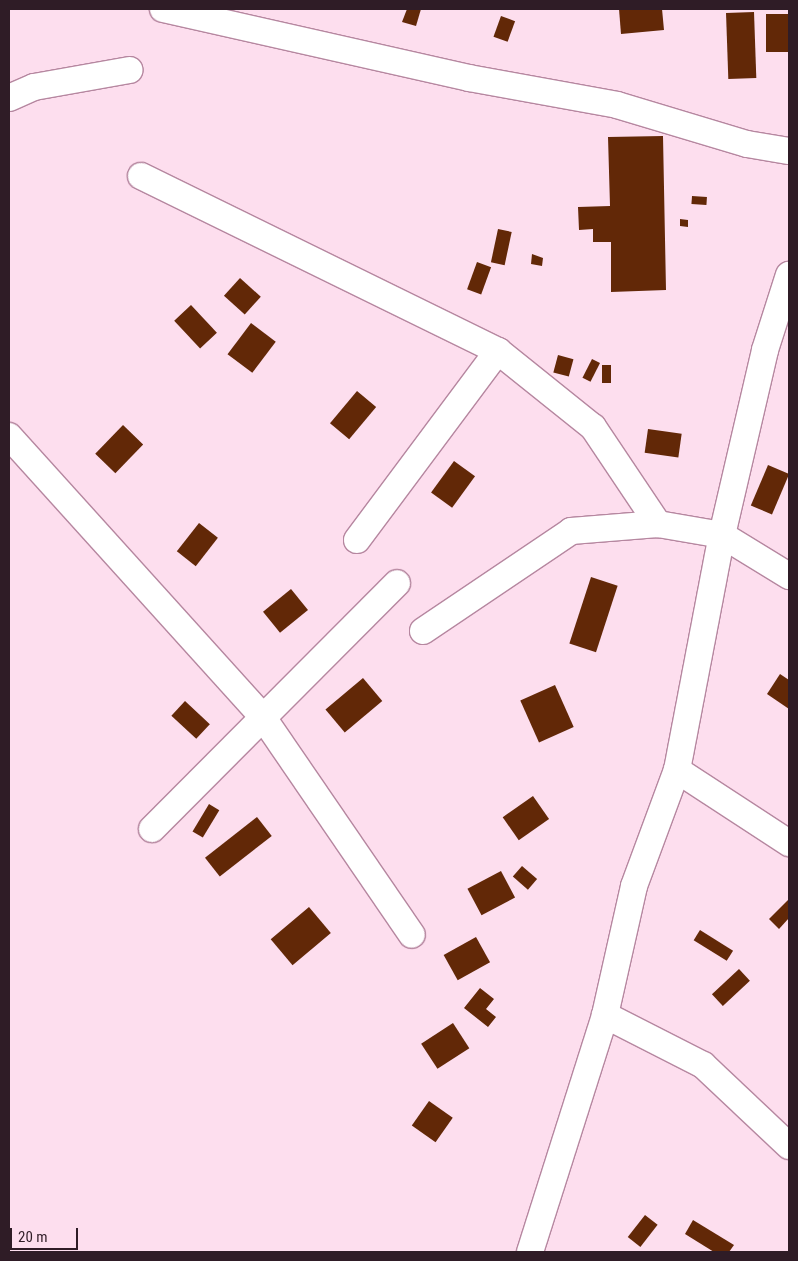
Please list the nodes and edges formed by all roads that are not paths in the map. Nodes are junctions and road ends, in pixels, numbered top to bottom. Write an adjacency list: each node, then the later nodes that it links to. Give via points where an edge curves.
1 (163, 9): 4 (street, via 469,78 617,105 747,144)
2 (130, 70): 3 (street, via 34,87)
3 (9, 98)
4 (789, 151)
5 (141, 176): 7 (street)
6 (789, 275): 10 (street, via 765,350)
7 (498, 351): 9 (street, via 593,427); 11 (street)
8 (9, 436): 15 (street)
9 (658, 524): 10 (street); 14 (street, via 571,531)
10 (722, 535): 12 (street); 16 (street)
11 (357, 540)
12 (789, 576)
13 (397, 583): 15 (street)
14 (423, 631)
15 (262, 716): 17 (street); 19 (street)
16 (677, 770): 18 (street); 20 (street, via 634,886)
17 (152, 829)
18 (789, 843)
19 (412, 935)
20 (605, 1015): 21 (street, via 703,1066); 22 (street)
21 (789, 1146)
22 (530, 1252)

